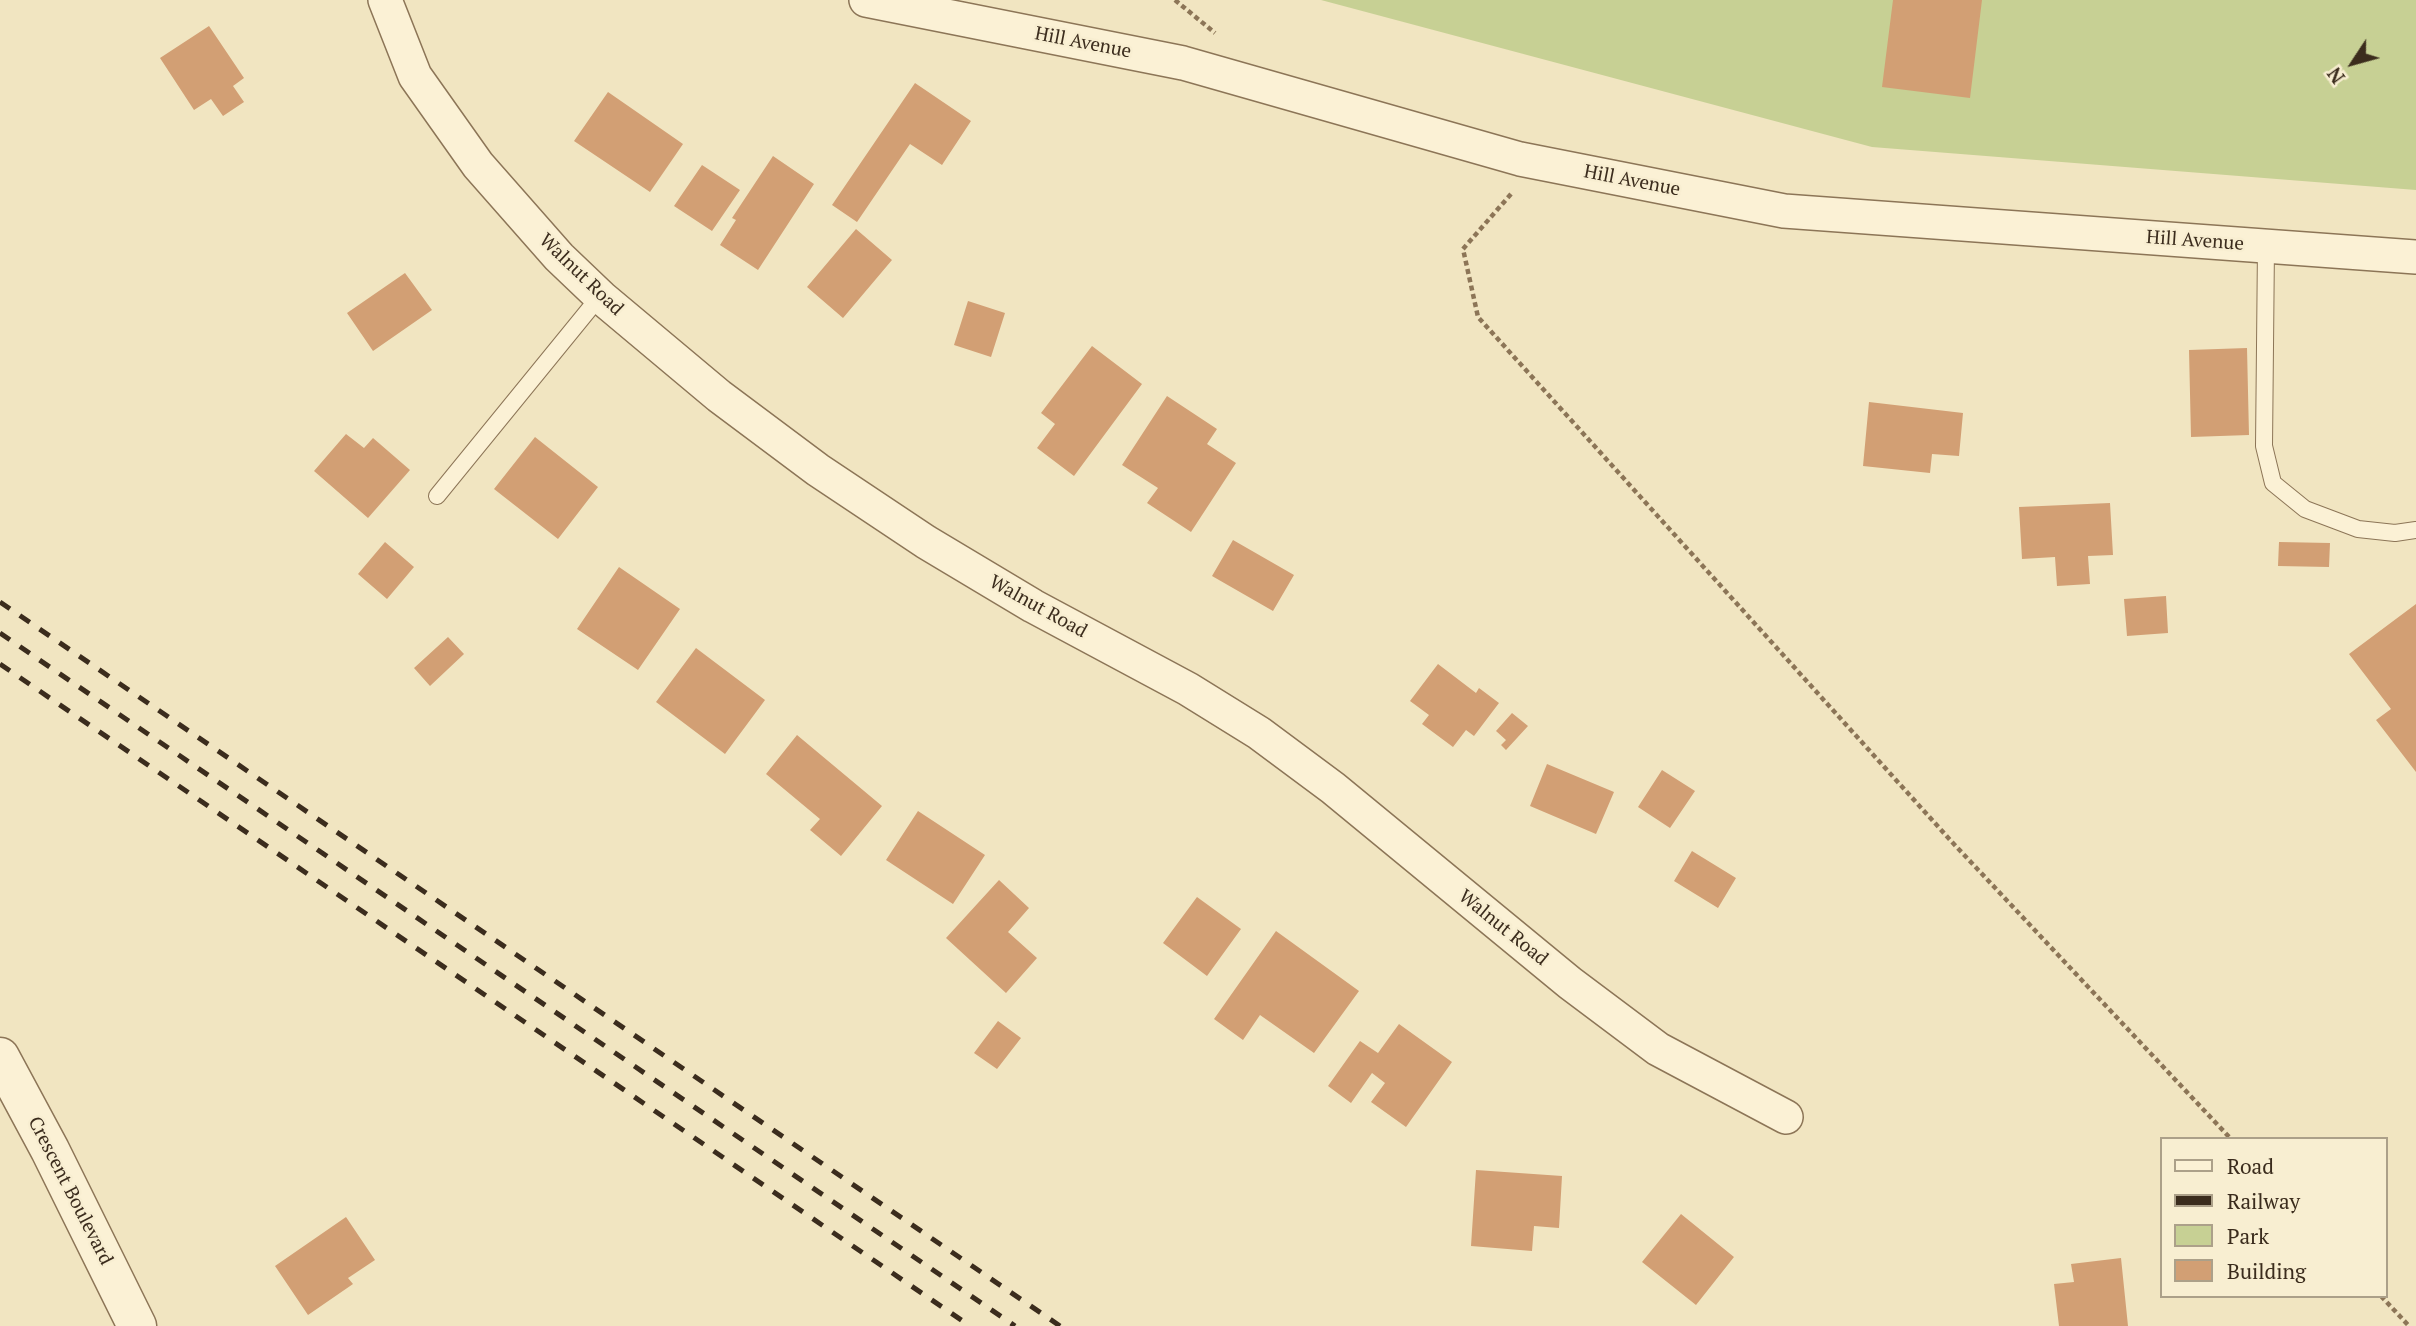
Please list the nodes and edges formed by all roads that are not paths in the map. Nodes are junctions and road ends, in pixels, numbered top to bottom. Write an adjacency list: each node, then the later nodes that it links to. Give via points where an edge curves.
1 (385, 0): 5 (street, Walnut Road, via 415,76 447,124 522,218)
2 (866, 0): 3 (street, Hill Avenue, via 1183,63 1521,159 1784,211)
3 (2266, 246): 4 (street, Hill Avenue); 7 (lane, via 2264,446 2273,484 2305,509 2358,529)
4 (2416, 257)
5 (600, 296): 6 (lane); 9 (street, Walnut Road, via 719,396 818,470 926,542 1259,733 1658,1049)
6 (437, 496)
7 (2416, 530)
8 (0, 1057): 10 (street, Crescent Boulevard)
9 (1786, 1117)
10 (137, 1326)

